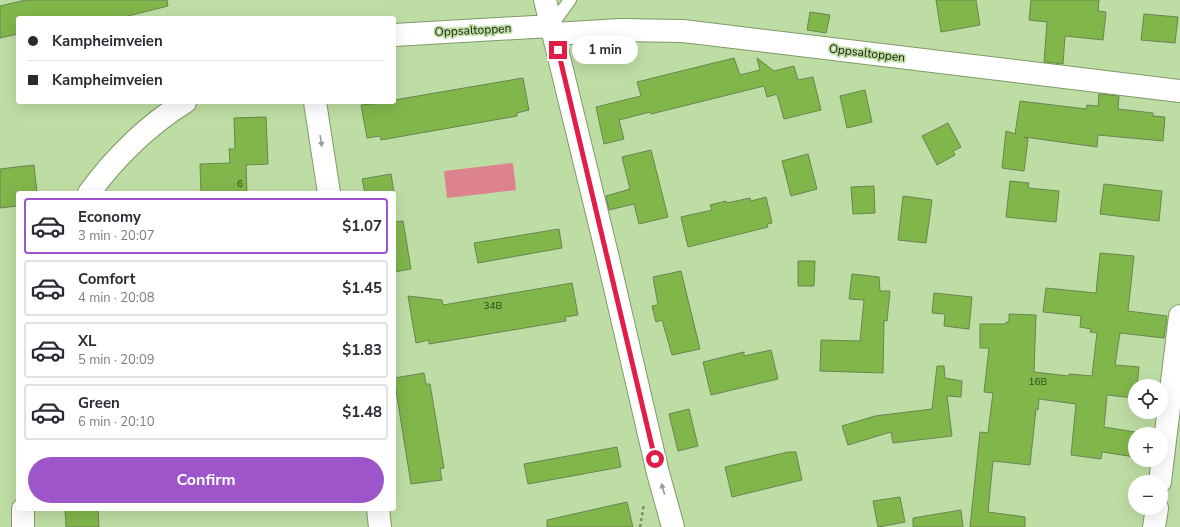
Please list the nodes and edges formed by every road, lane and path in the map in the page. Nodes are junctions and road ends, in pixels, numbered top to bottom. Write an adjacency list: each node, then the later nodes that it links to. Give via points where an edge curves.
1 (545, 0): 3 (street)
2 (570, 0): 3 (lane)
3 (552, 30): 4 (street, Oppsaltoppen); 5 (street, Oppsaltoppen, via 683,31); 17 (street, one-way to 3)
4 (396, 35)
5 (1180, 91)
6 (182, 104): 8 (street, via 138,136)
7 (315, 104): 9 (street, one-way to 9)
8 (90, 191)
9 (329, 191)
10 (1180, 316): 11 (street)
11 (1161, 475)
12 (23, 511): 15 (street)
13 (378, 511): 16 (street)
14 (1156, 515): 18 (street)
15 (23, 527)
16 (380, 527)
17 (673, 527)
18 (1154, 527)

